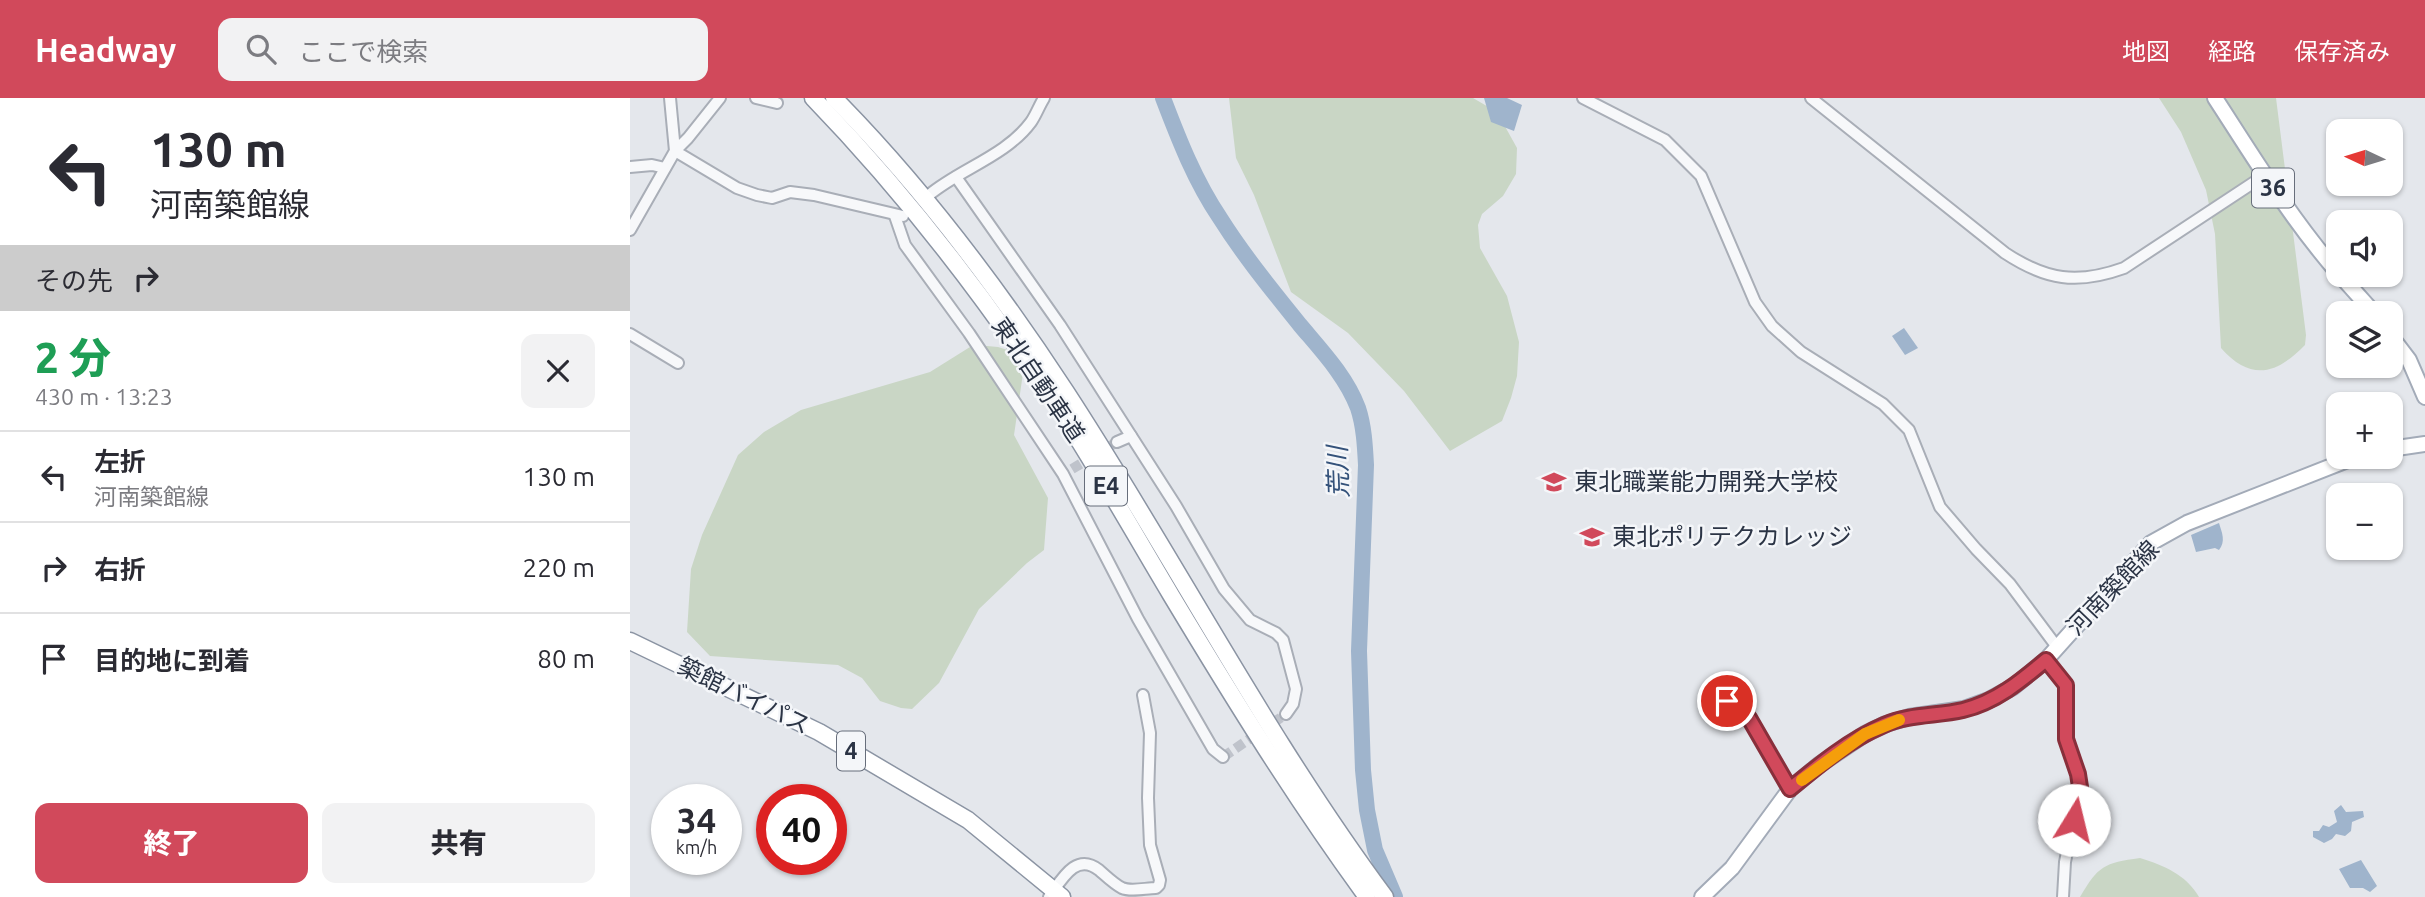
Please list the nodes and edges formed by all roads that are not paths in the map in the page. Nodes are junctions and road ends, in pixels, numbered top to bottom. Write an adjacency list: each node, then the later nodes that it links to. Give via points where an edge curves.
1 (670, 98): 11 (street)
2 (720, 98): 11 (street)
3 (756, 98): 10 (street)
4 (813, 98): 38 (highway, 東北自動車道 / E4, via 901,193 1008,333 1284,777)
5 (834, 98): 38 (highway, 東北自動車道 / E4, via 911,182 1020,325)
6 (1044, 98): 15 (street, via 1017,137)
7 (1583, 98): 31 (street, via 1665,140 1701,176 1755,302 1772,326 1801,352 1883,404 1909,430 1940,507 2010,583)
8 (1811, 98): 14 (street, via 2005,253 2025,267 2052,276 2077,279 2124,268)
9 (2215, 98): 14 (main road, 36)
10 (778, 103)
11 (675, 151): 13 (street); 36 (street, via 757,195 814,195 899,216 905,245 1068,471 1138,619 1213,749)
12 (630, 167): 13 (street)
13 (665, 168): 17 (street)
14 (2265, 174): 18 (main road, 36)
15 (956, 177): 16 (street); 25 (street)
16 (929, 195)
17 (632, 225)
18 (2326, 259)
19 (2351, 287): 20 (main road, 36)
20 (2363, 301)
21 (630, 334): 23 (street)
22 (2403, 352): 24 (main road)
23 (678, 363)
24 (2425, 397)
25 (1131, 436): 26 (street); 35 (street, via 1224,589 1250,620 1283,640 1296,689)
26 (1117, 442)
27 (2425, 444): 28 (main road)
28 (2403, 447)
29 (2326, 468): 31 (main road, 河南築館線, via 2187,523 2151,543)
30 (630, 641): 39 (highway, 築館バイパス / 4, via 819,732 968,820)
31 (2057, 647): 32 (main road, 河南築館線)
32 (2046, 660): 37 (main road, 河南築館線, via 1989,700 1875,729); 41 (street, via 2066,685 2066,739 2080,787)
33 (1143, 695): 39 (street, via 1150,733 1149,833 1159,885 1122,888 1095,867 1080,863)
34 (1727, 701): 37 (street, via 1749,718)
35 (1286, 713)
36 (1223, 757)
37 (1790, 789): 40 (main road, 河南築館線, via 1732,868)
38 (1376, 893)
39 (1055, 895)
40 (1702, 897)
41 (2063, 897)

